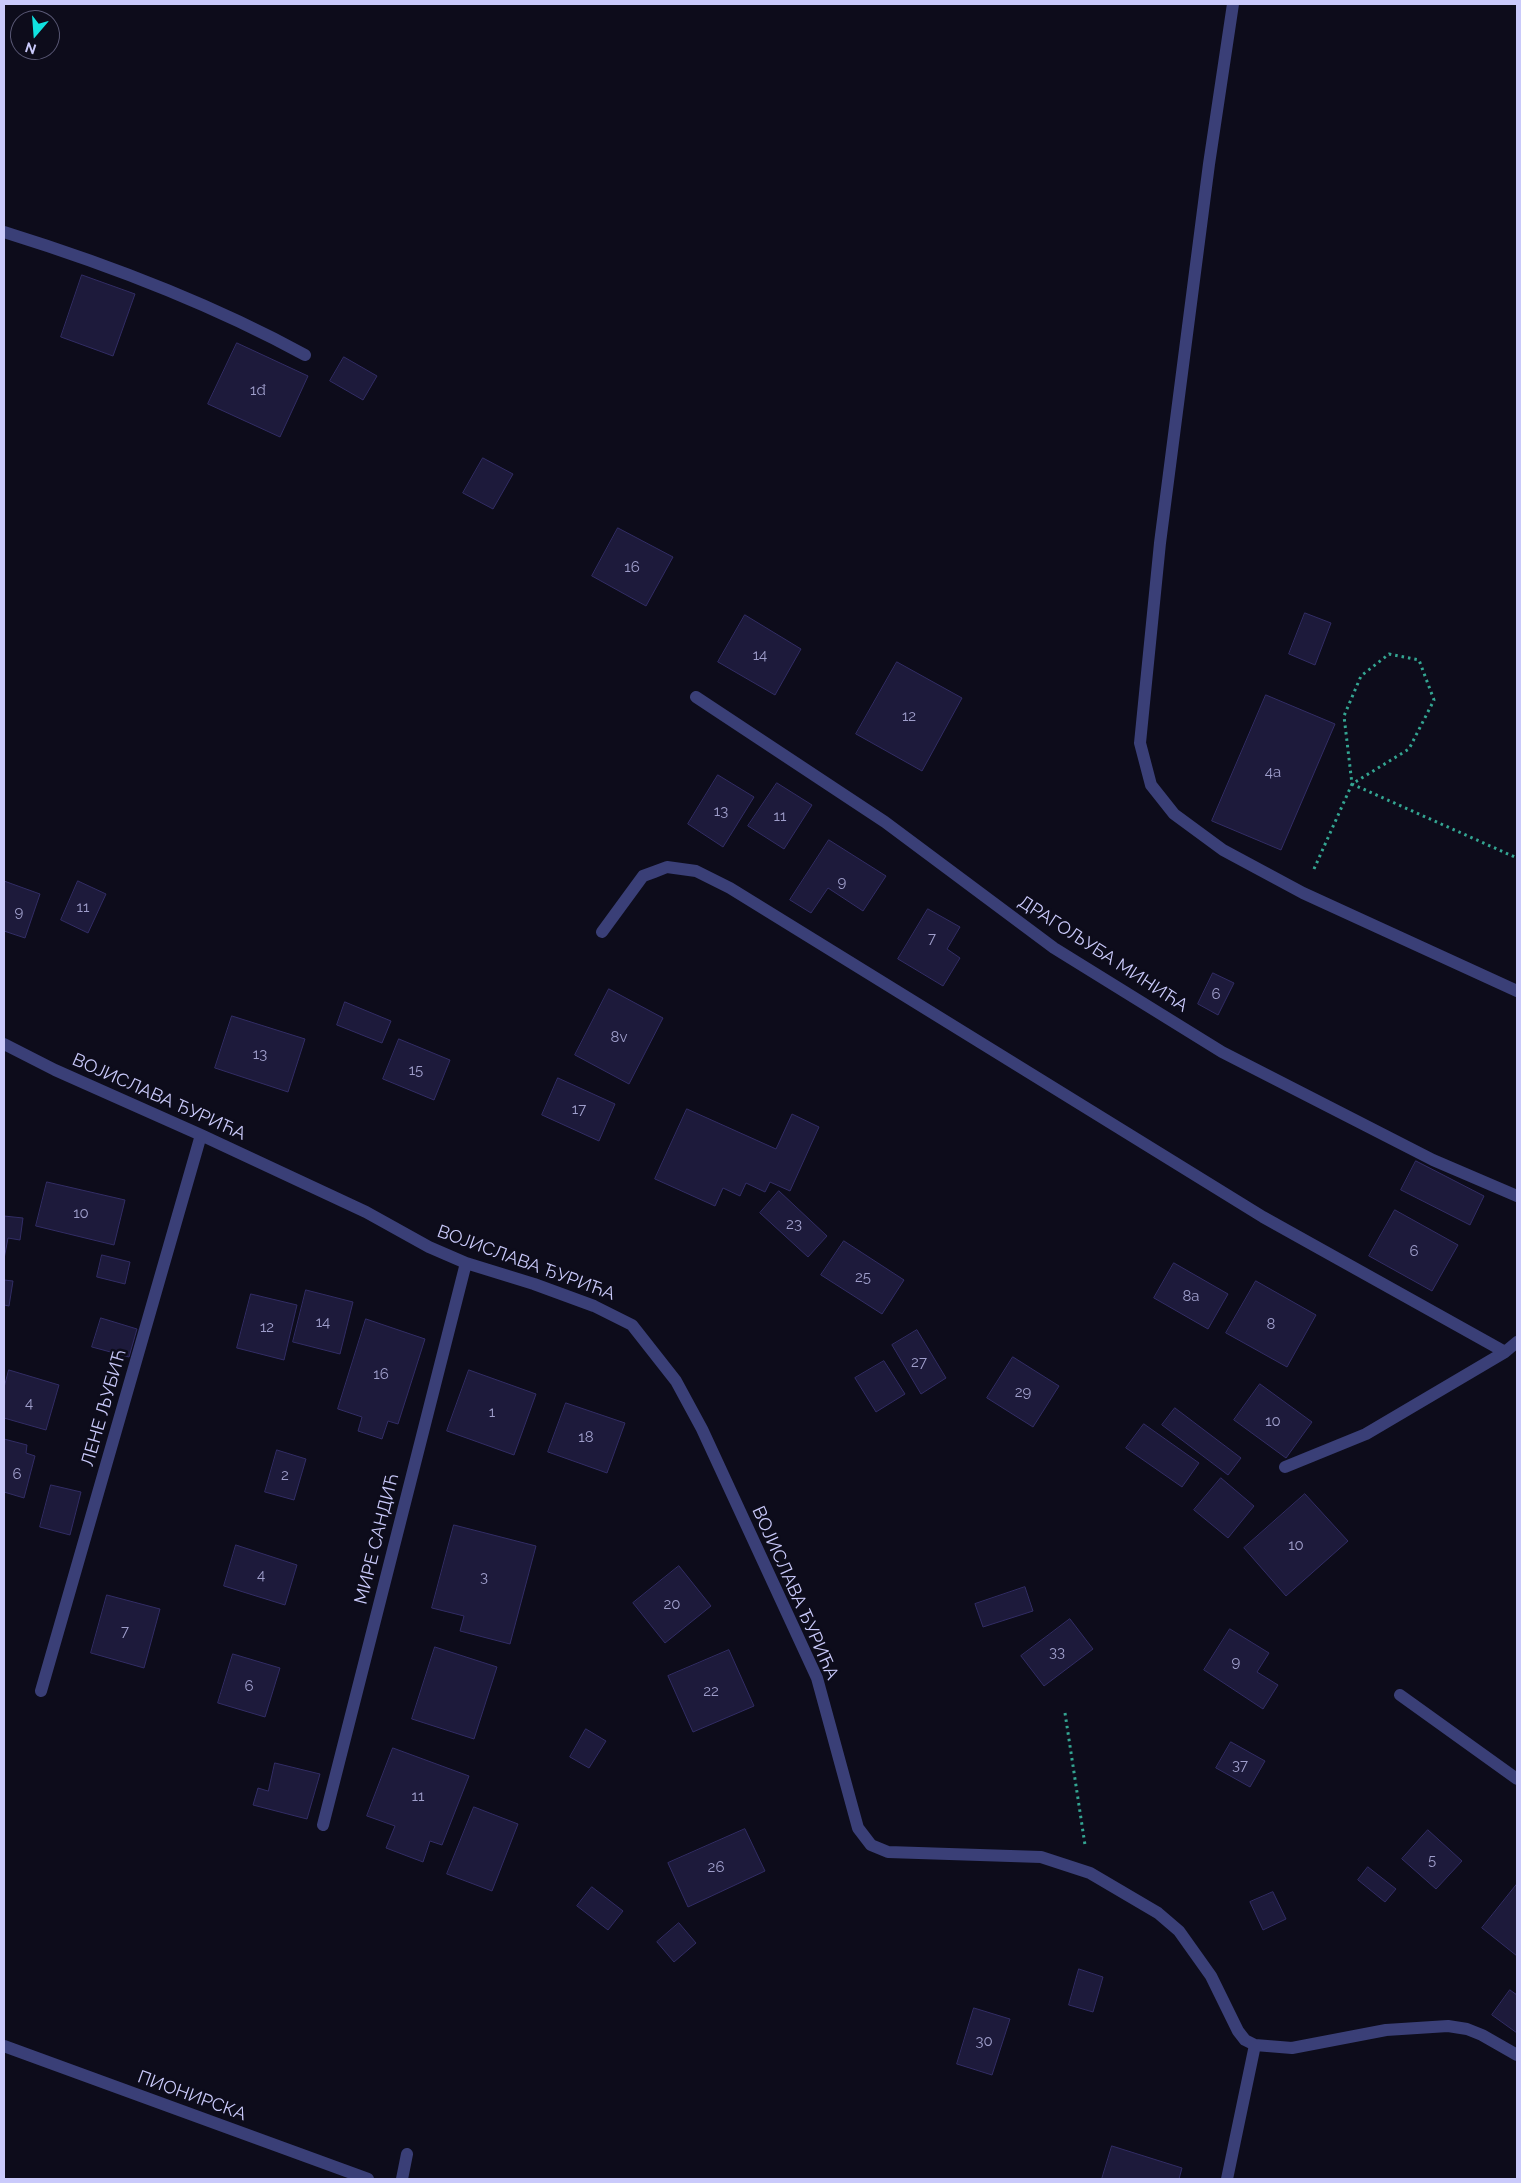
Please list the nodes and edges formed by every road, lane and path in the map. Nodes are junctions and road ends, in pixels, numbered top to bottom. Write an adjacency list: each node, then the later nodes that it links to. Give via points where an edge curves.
1 (1233, 4): 7 (street, via 1160,543 1140,743 1151,786 1174,814 1224,850)
2 (4, 232): 3 (street, via 54,247 201,303)
3 (305, 355)
4 (696, 697): 12 (street, ДРАГОЉУБА МИНИЋА, via 885,822 1054,948 1222,1052 1432,1160)
5 (1352, 784): 5 (path, via 1408,748 1434,700 1419,660 1389,654 1362,676 1344,716); 6 (path); 7 (path)
6 (1517, 858)
7 (1303, 893): 9 (street)
8 (602, 932): 15 (street, via 643,876 667,868 696,871 738,893 1263,1217)
9 (1517, 991)
10 (4, 1044): 11 (street, ВОЈИСЛАВА ЂУРИЋА)
11 (202, 1135): 13 (street, ВОЈИСЛАВА ЂУРИЋА); 17 (street, ЛЕНЕ ЉУБИЋ)
12 (1517, 1196)
13 (466, 1263): 21 (street, МИРЕ САНДИЋ); 22 (street, ВОЈИСЛАВА ЂУРИЋА, via 534,1284 618,1317 632,1325 676,1381 702,1429 817,1678 858,1828 871,1846 888,1852 1041,1857)
14 (1517, 1342): 15 (street)
15 (1505, 1352): 16 (street, via 1366,1434)
16 (1284, 1467)
17 (41, 1691)
18 (1400, 1695): 20 (street)
19 (1065, 1713): 22 (path)
20 (1517, 1780)
21 (323, 1825)
22 (1090, 1872): 23 (street, ВОЈИСЛАВА ЂУРИЋА, via 1158,1913 1180,1931 1211,1976 1238,2031)
23 (1255, 2045): 25 (street, via 1292,2048 1386,2030 1448,2026 1482,2035); 29 (street)
24 (4, 2046): 27 (street, ПИОНИРСКА)
25 (1517, 2055)
26 (407, 2154): 28 (street)
27 (368, 2179)
28 (402, 2179)
29 (1227, 2179)

